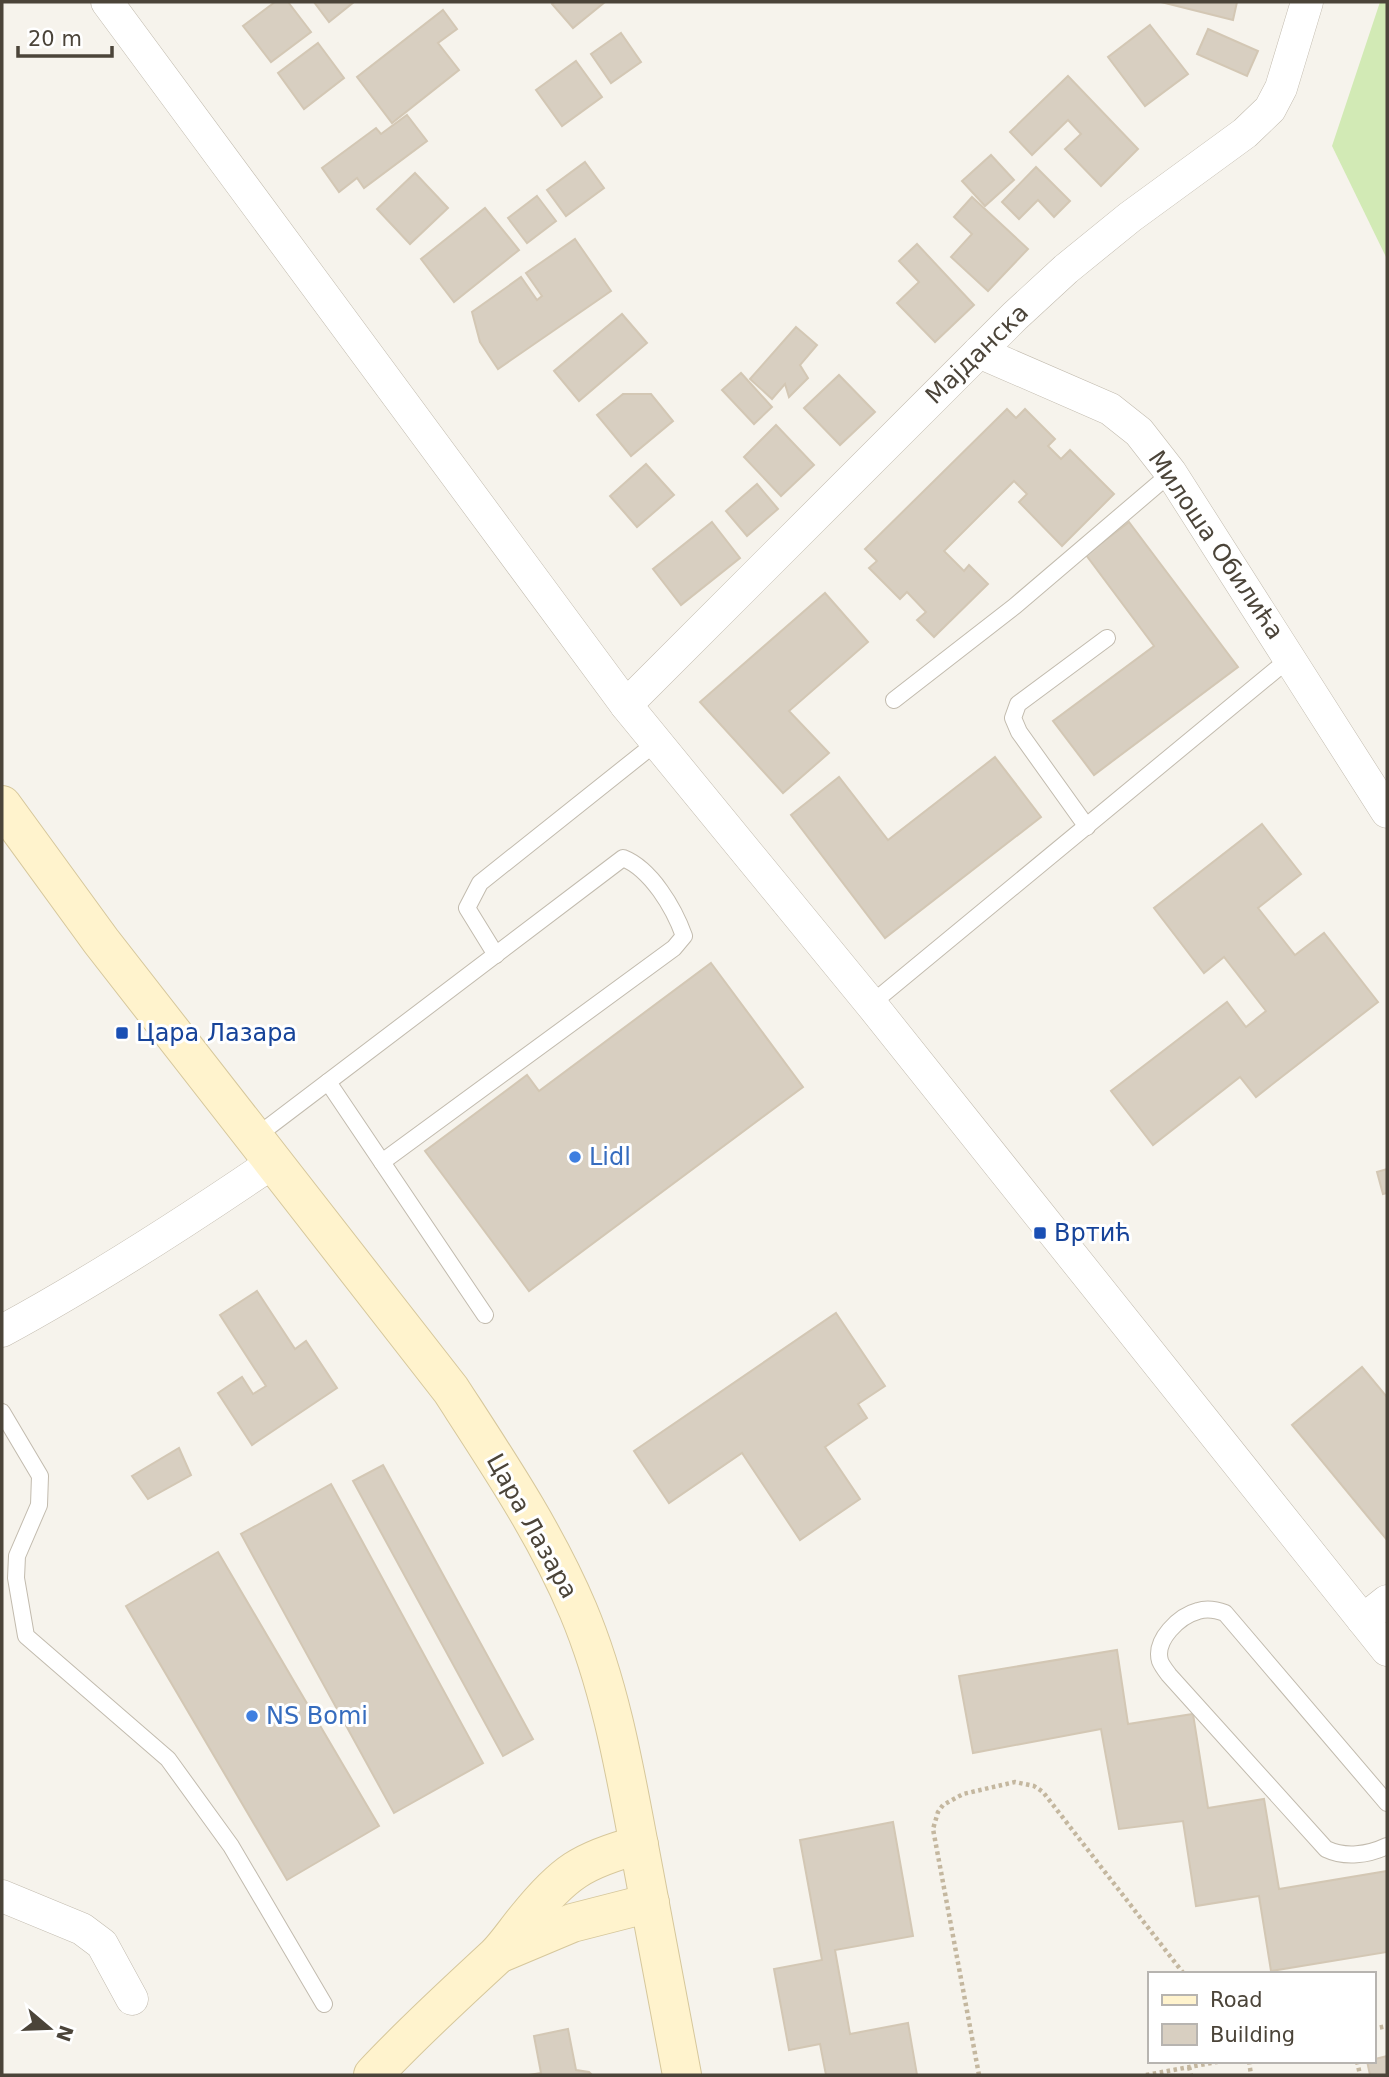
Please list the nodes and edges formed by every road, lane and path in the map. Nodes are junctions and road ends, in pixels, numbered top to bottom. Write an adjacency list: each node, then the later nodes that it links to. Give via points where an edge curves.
1 (107, 2): 8 (street)
2 (1307, 2): 3 (street, Мајданска, via 1281,88 1270,109 1066,269)
3 (979, 352): 4 (street, Милоша Обилића, via 1110,409 1139,432); 8 (street, Мајданска)
4 (1171, 474): 6 (street, Милоша Обилића); 7 (lane, via 1016,606)
5 (1107, 638): 12 (lane, via 1018,704 1013,718)
6 (1290, 658): 11 (street, Милоша Обилића); 12 (lane)
7 (894, 700)
8 (626, 705): 9 (street)
9 (657, 741): 13 (lane, via 480,883 467,908); 14 (street)
10 (2, 805): 16 (main road, Цара Лазара)
11 (1387, 812)
12 (1087, 827): 14 (lane)
13 (496, 955): 15 (lane); 17 (lane, via 622,858 645,872 684,936 674,948)
14 (871, 1004): 21 (street)
15 (328, 1082): 16 (lane); 17 (lane)
16 (263, 1150): 19 (street, via 164,1236); 24 (main road, Цара Лазара, via 451,1390 552,1553 601,1674 618,1734)
17 (382, 1162): 18 (lane)
18 (485, 1315)
19 (2, 1331)
20 (2, 1412): 31 (lane, via 40,1476 39,1505 17,1556 26,1636 168,1759 230,1846)
21 (1375, 1611): 22 (street)
22 (1387, 1650)
23 (1387, 1803): 25 (lane, via 1225,1613 1198,1611 1162,1640 1160,1662 1169,1675 1326,1849 1345,1854)
24 (639, 1845): 27 (main road, Цара Лазара); 28 (main road, via 594,1859 562,1878)
25 (1387, 1846)
26 (2, 1896): 30 (street, via 82,1929 102,1944)
27 (650, 1903): 28 (main road, via 572,1923); 35 (main road, Цара Лазара)
28 (499, 1953): 34 (main road)
29 (1182, 1972): 36 (path, via 1043,1792 1015,1782 952,1798 938,1812 933,1829)
30 (132, 1999)
31 (324, 2004)
32 (1211, 2063): 33 (path)
33 (1189, 2067): 37 (path); 38 (path)
34 (373, 2075)
35 (682, 2075)
36 (979, 2075)
37 (1146, 2075)
38 (1191, 2075)

